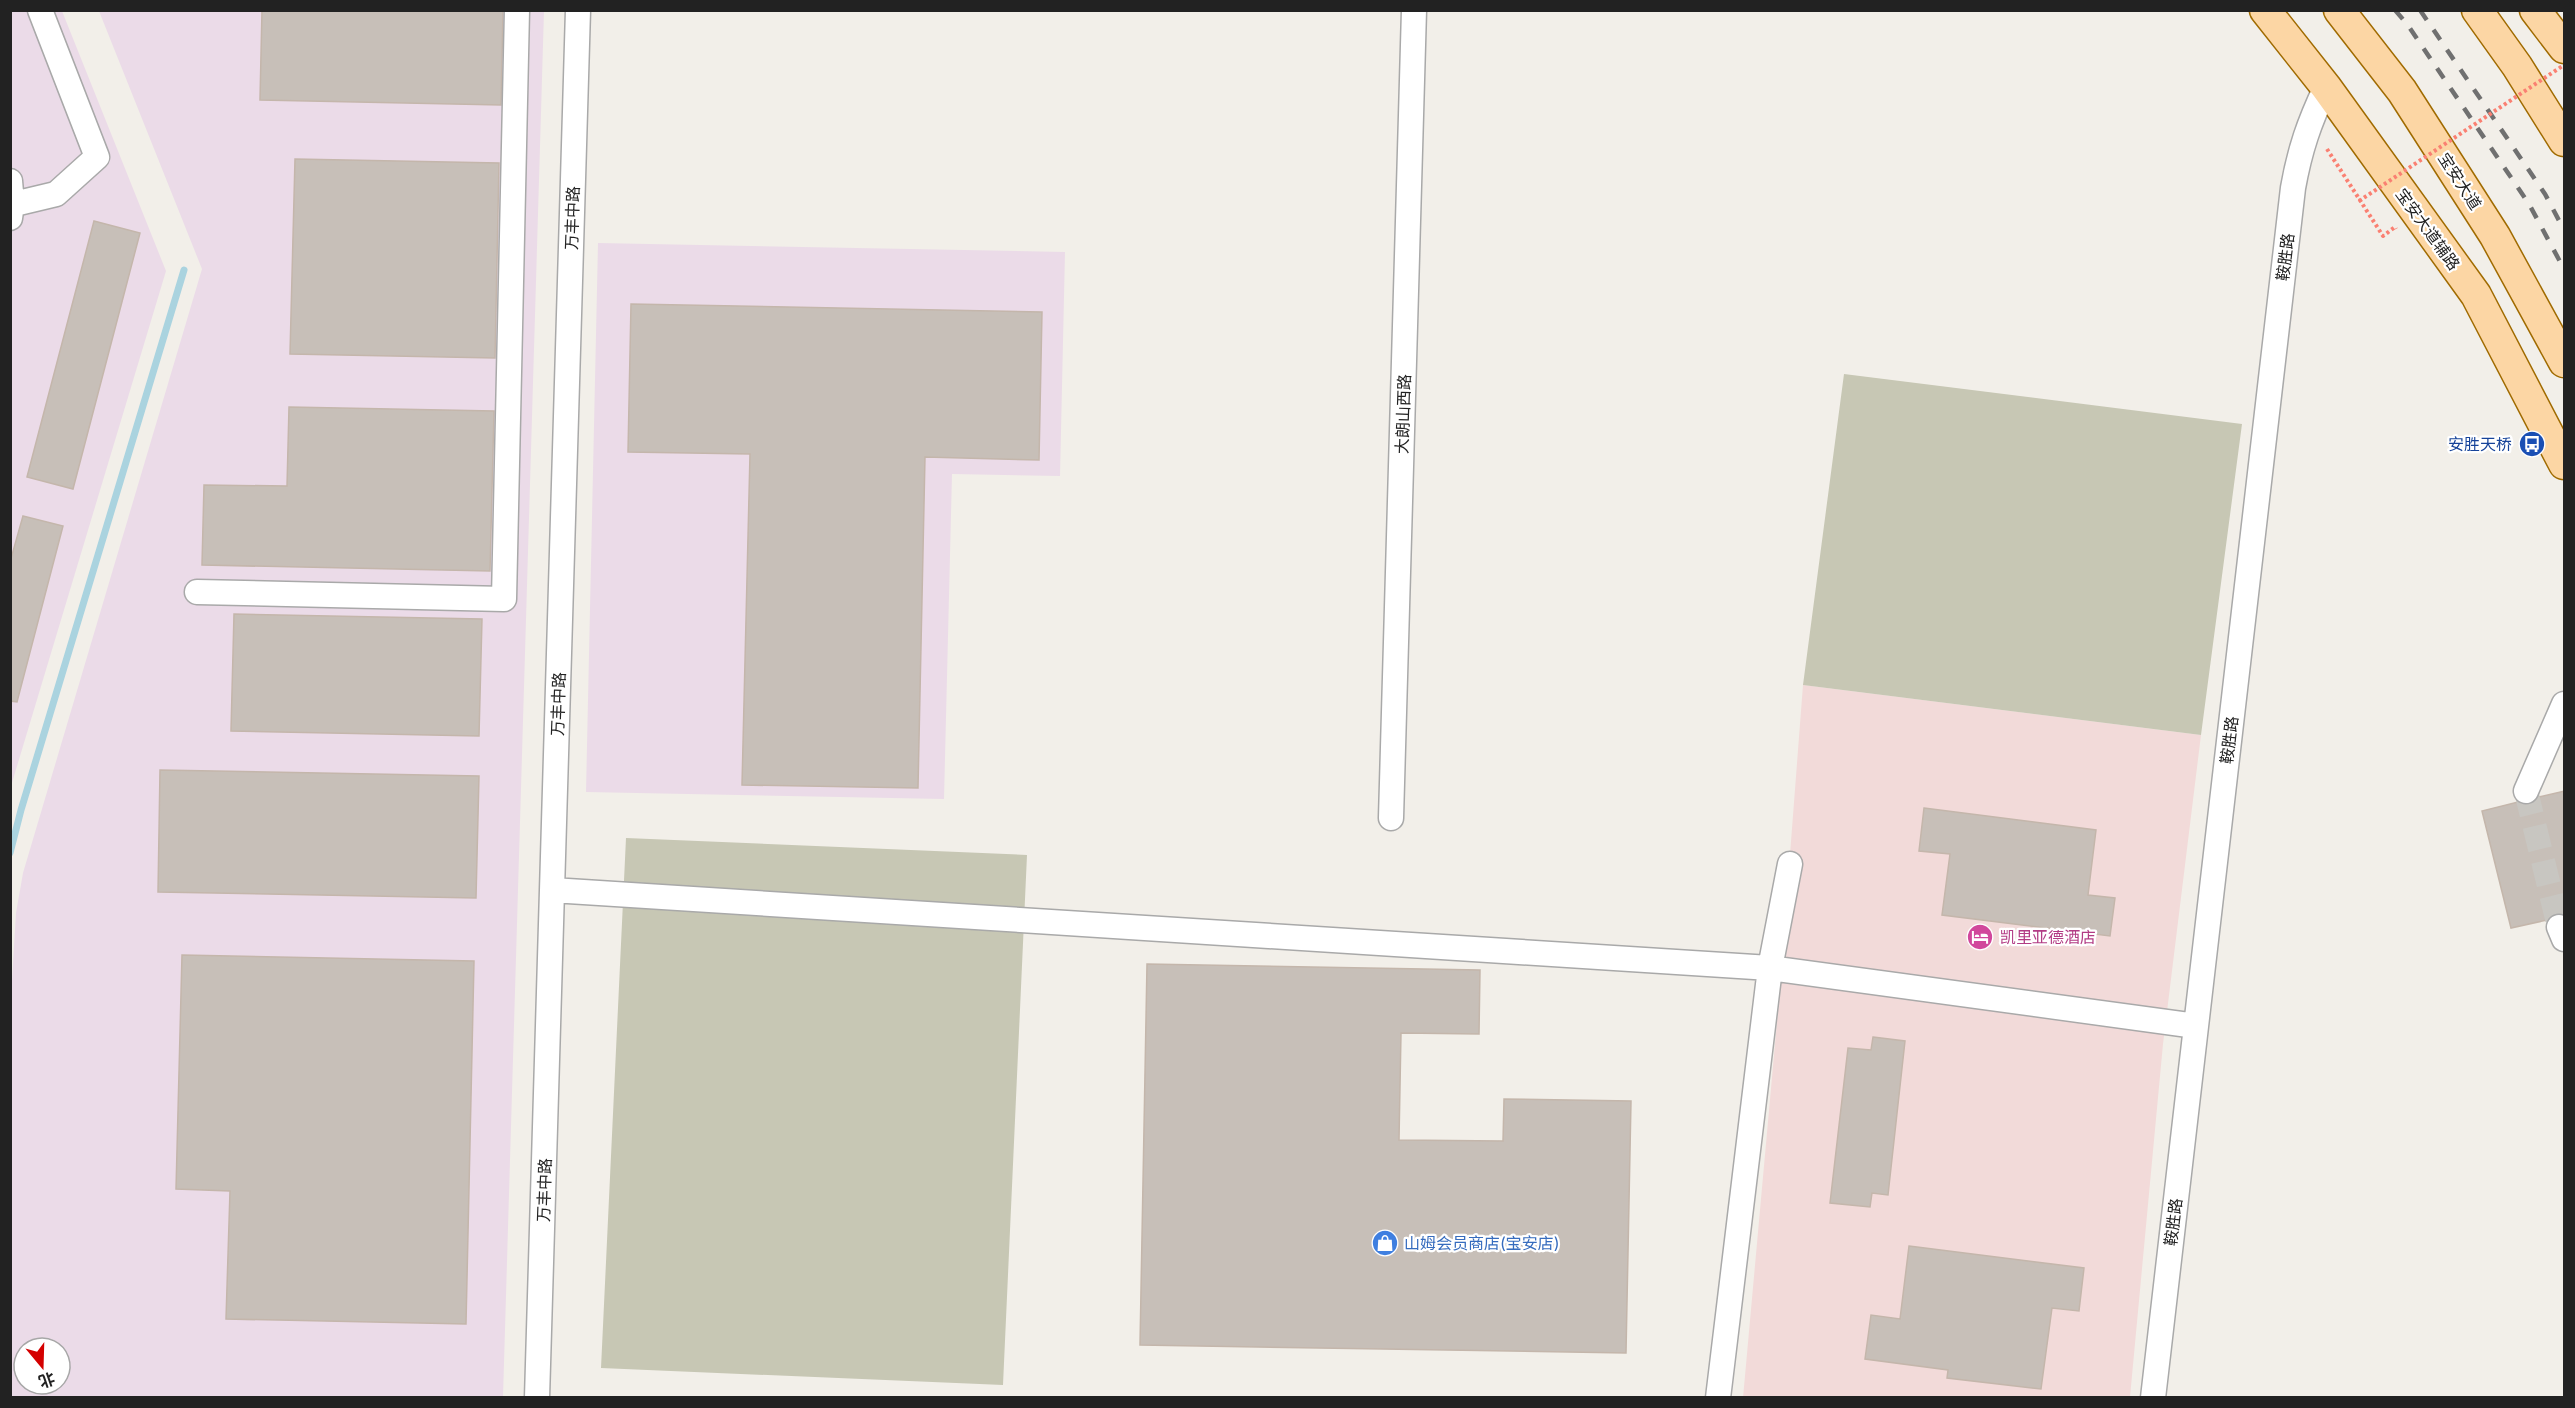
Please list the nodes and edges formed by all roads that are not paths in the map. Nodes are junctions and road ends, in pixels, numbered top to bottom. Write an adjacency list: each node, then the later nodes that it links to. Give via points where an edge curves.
1 (40, 10): 13 (street, via 97,157 56,194)
2 (517, 10): 16 (street, via 504,598)
3 (578, 10): 21 (street, 万丰中路)
4 (1414, 10): 19 (street, 大朗山西路)
5 (2265, 10): 10 (main road, 宝安大道辅路)
6 (2339, 10): 14 (main road, 宝安大道, via 2402,91 2433,139 2495,236)
7 (2477, 10): 11 (main road)
8 (2535, 10): 9 (main road)
9 (2565, 48)
10 (2326, 87): 15 (main road, 宝安大道辅路, via 2476,295); 23 (street, 鞍胜路, via 2299,151 2293,188)
11 (2565, 141)
12 (10, 181): 13 (street)
13 (11, 209)
14 (2565, 362)
15 (2565, 464)
16 (197, 592)
17 (2565, 704): 18 (street)
18 (2526, 791)
19 (1391, 818)
20 (1790, 864): 22 (street)
21 (552, 890): 22 (street); 24 (street, 万丰中路)
22 (1770, 968): 23 (street); 25 (street)
23 (2196, 1026): 26 (street, 鞍胜路)
24 (537, 1398)
25 (1718, 1398)
26 (2153, 1398)

